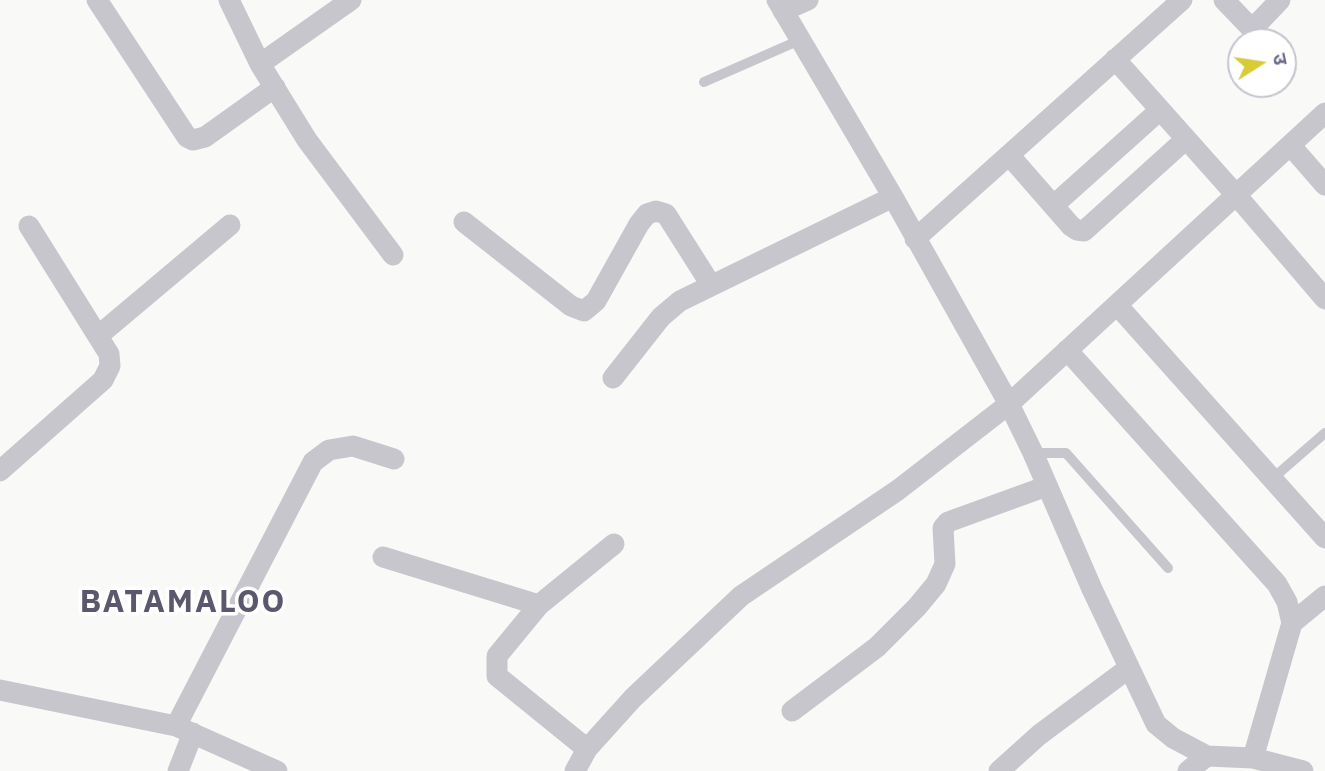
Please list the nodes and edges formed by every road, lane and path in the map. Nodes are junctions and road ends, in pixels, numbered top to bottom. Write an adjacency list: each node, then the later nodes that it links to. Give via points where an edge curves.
1 (97, 0): 13 (street, via 193,140 205,137)
2 (229, 0): 11 (street)
3 (351, 0): 11 (street)
4 (808, 0): 8 (street)
5 (1182, 0): 10 (street)
6 (1224, 0): 7 (street, via 1248,25 1261,20)
7 (1280, 0)
8 (780, 6): 9 (street)
9 (800, 40): 12 (lane); 21 (street)
10 (1115, 59): 14 (street); 18 (street)
11 (260, 64): 13 (street)
12 (704, 82)
13 (275, 87): 27 (street, via 307,140)
14 (1160, 110): 16 (street); 22 (street)
15 (1325, 113): 17 (street)
16 (1186, 139): 20 (street); 22 (street, via 1088,228 1077,230)
17 (1291, 146): 19 (street); 20 (street)
18 (1009, 155): 22 (street); 26 (street)
19 (1325, 185)
20 (1237, 196): 29 (street); 30 (street)
21 (893, 197): 26 (street); 28 (street)
22 (1054, 205)
23 (464, 222): 28 (street, via 571,306 584,311 596,301 639,224 656,211 666,214)
24 (230, 225): 31 (street)
25 (29, 226): 31 (street)
26 (915, 239): 34 (street)
27 (393, 255)
28 (711, 285): 33 (street, via 668,309)
29 (1325, 299)
30 (1118, 306): 32 (street); 39 (street)
31 (98, 336): 38 (street, via 109,354 110,366 103,380)
32 (1067, 350): 34 (street); 47 (street, via 1277,584)
33 (613, 378)
34 (1009, 404): 36 (street); 52 (street, via 898,490 741,596 633,698)
35 (1325, 433): 39 (lane)
36 (1033, 453): 40 (street); 44 (lane, via 1066,453)
37 (394, 459): 51 (street, via 353,446 330,450 313,462)
38 (0, 471)
39 (1272, 479): 41 (street)
40 (1047, 485): 48 (street); 50 (street, via 948,523 943,528 945,564 930,591 877,647)
41 (1325, 538)
42 (614, 544): 46 (street)
43 (383, 557): 46 (street)
44 (1168, 568)
45 (1325, 596): 47 (street)
46 (539, 605): 52 (street, via 497,656 497,676)
47 (1292, 623): 54 (street)
48 (1129, 668): 53 (street, via 1156,724 1172,738); 59 (street)
49 (0, 690): 51 (street)
50 (792, 711)
51 (185, 730): 55 (street); 56 (street)
52 (587, 749): 58 (street)
53 (1208, 756): 54 (street); 60 (street)
54 (1253, 758): 61 (street)
55 (255, 767): 57 (street)
56 (178, 771)
57 (277, 771)
58 (575, 771)
59 (999, 771)
60 (1188, 771)
61 (1303, 771)

